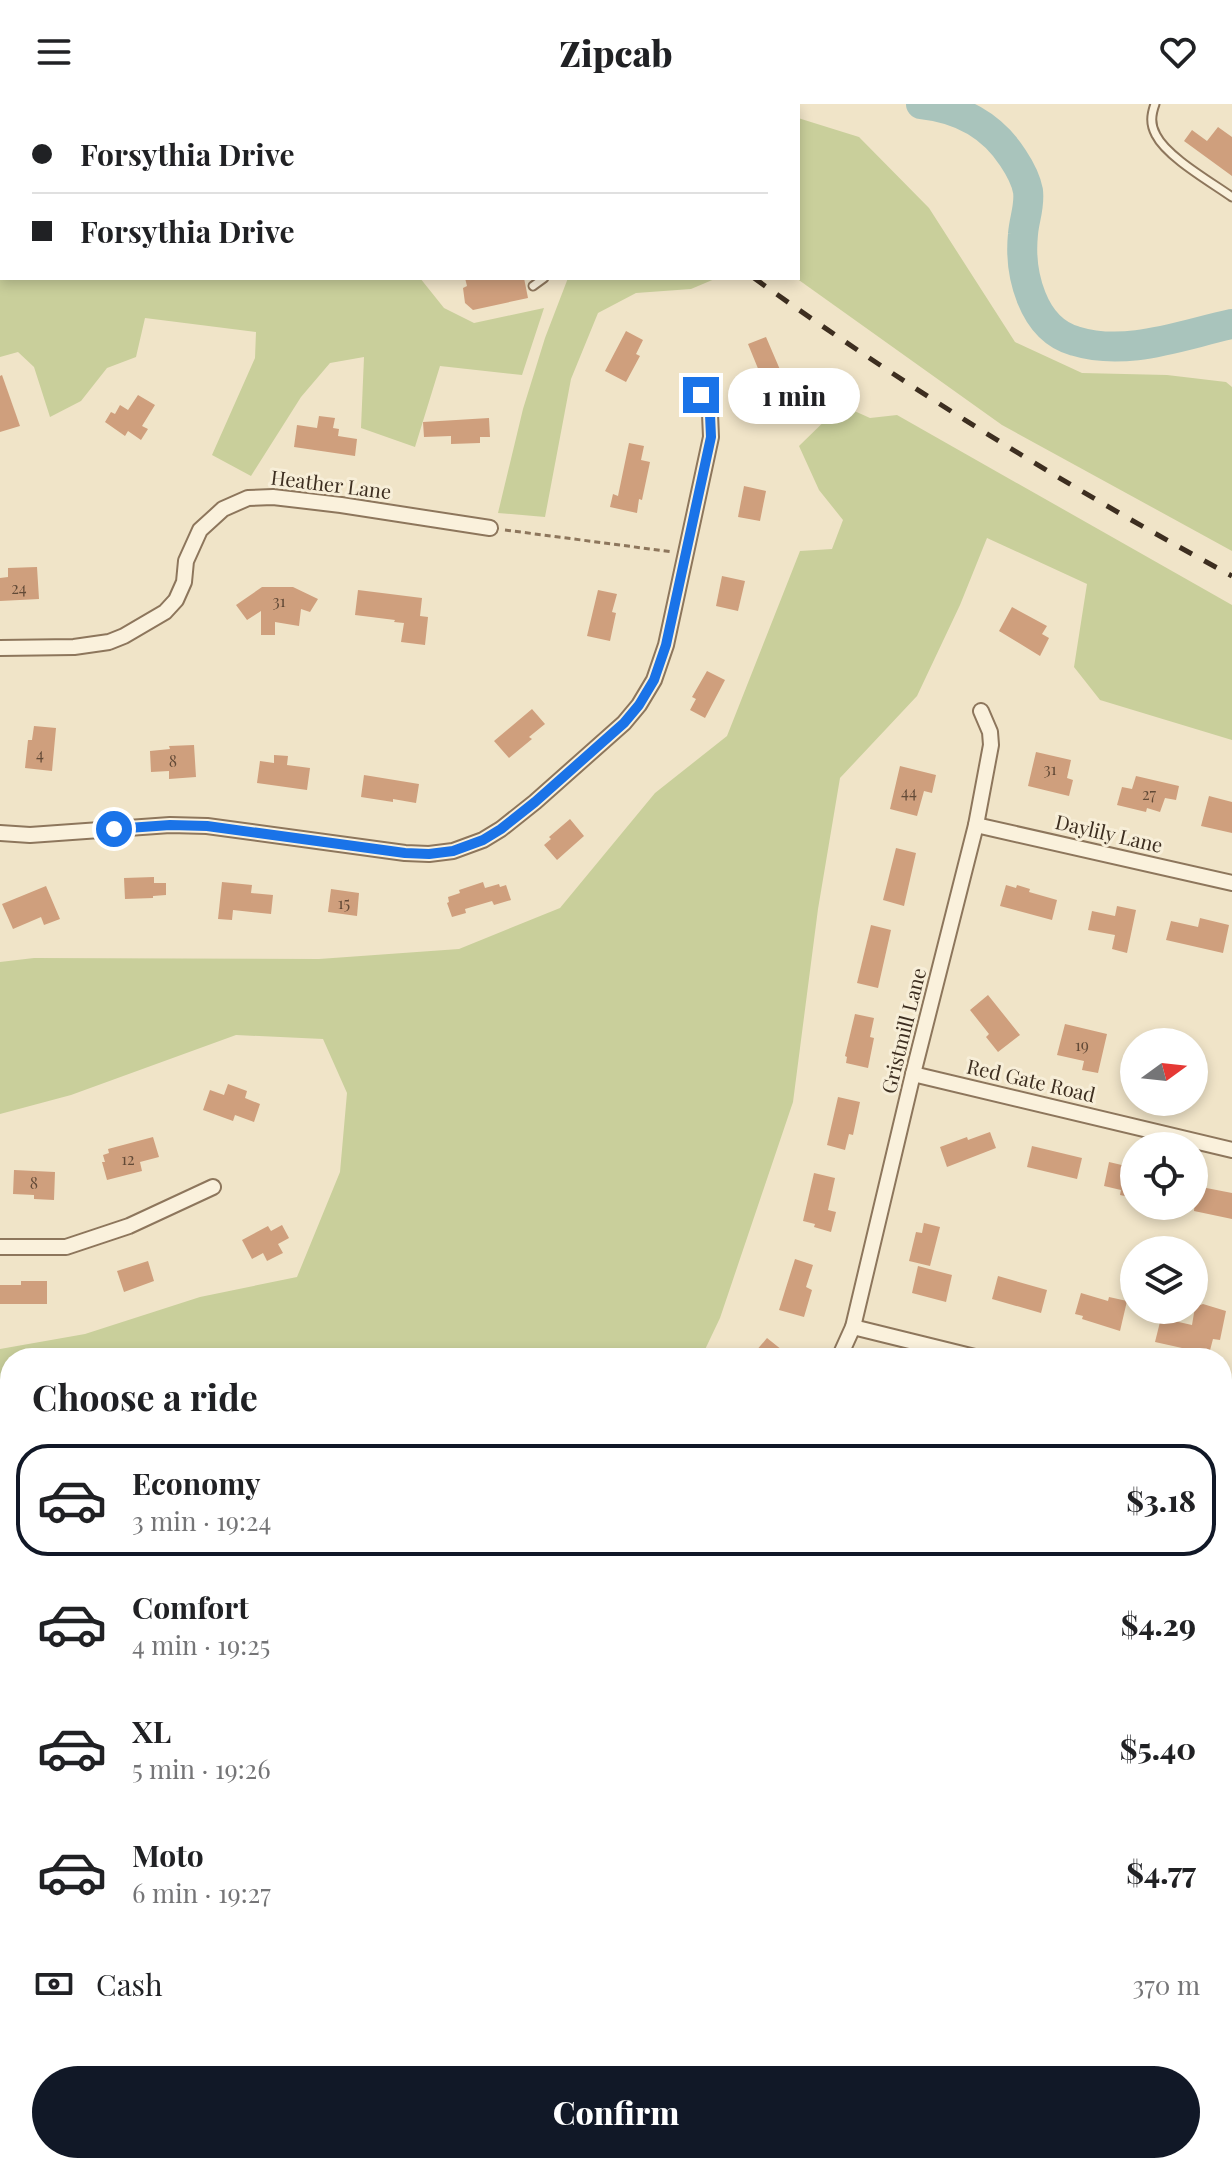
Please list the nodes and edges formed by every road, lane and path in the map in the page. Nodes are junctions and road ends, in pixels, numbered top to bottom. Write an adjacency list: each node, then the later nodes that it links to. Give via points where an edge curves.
1 (1155, 104): 2 (lane, via 1150,119 1156,136 1172,154)
2 (1232, 197)
3 (541, 280): 4 (lane)
4 (533, 286)
5 (701, 395): 7 (street, via 710,414 711,437)
6 (490, 528): 7 (path); 8 (street, Heather Lane, via 341,505 248,498 205,525 186,561 176,600 165,612 109,642)
7 (686, 553): 11 (street, via 666,645 647,695 624,723 535,802 483,840 429,854 207,826)
8 (0, 650)
9 (981, 711): 10 (street, Gristmill Lane, via 991,745)
10 (976, 825): 12 (street, Daylily Lane); 13 (street, Gristmill Lane)
11 (0, 833)
12 (1232, 883)
13 (913, 1074): 14 (street, Red Gate Road); 17 (street, Gristmill Lane)
14 (1232, 1150)
15 (213, 1187): 16 (street, via 129,1226 66,1247)
16 (0, 1247)
17 (853, 1327): 18 (street, Gristmill Lane); 19 (street)
18 (844, 1348)
19 (938, 1348)

